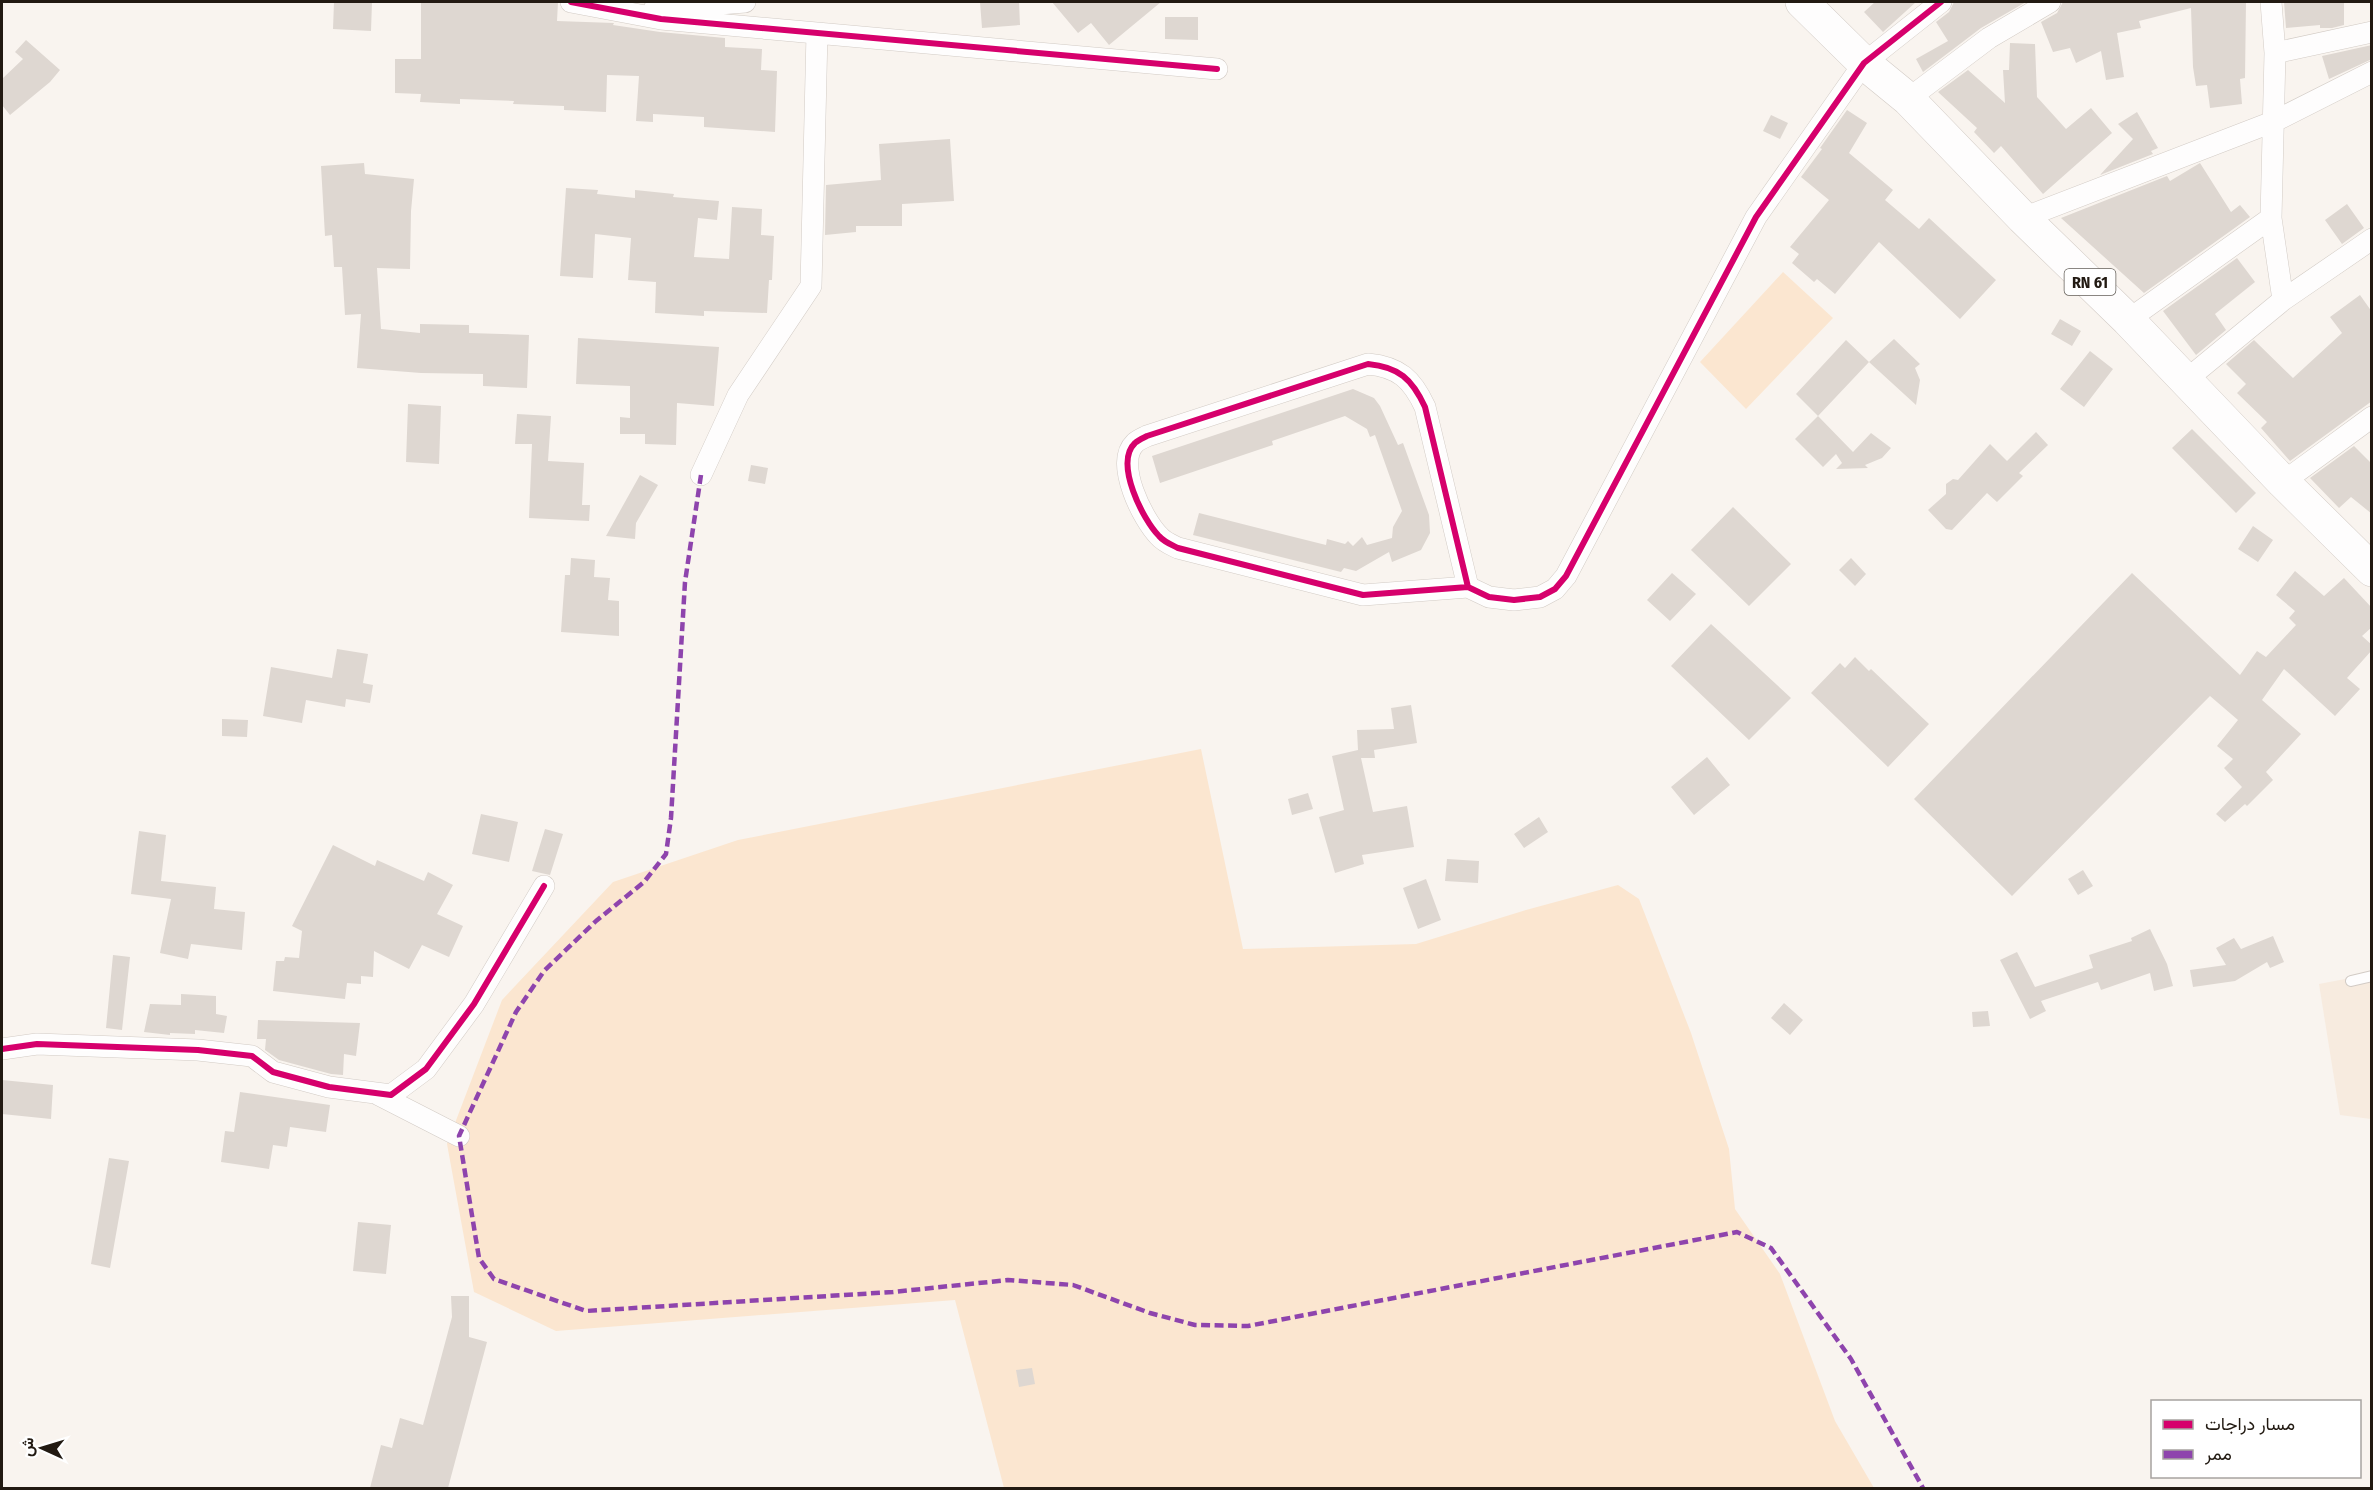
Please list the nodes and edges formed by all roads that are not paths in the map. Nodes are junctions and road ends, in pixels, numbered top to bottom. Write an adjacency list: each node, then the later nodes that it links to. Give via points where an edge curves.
1 (571, 2): 7 (street)
2 (745, 2): 7 (street)
3 (1802, 2): 11 (main road, RN 61)
4 (1941, 2): 11 (street)
5 (2050, 2): 14 (street, via 1989,38)
6 (2271, 2): 10 (street)
7 (618, 11): 9 (street, via 662,19)
8 (2372, 32): 10 (street)
9 (817, 33): 12 (street); 23 (street, via 811,286 738,395)
10 (2275, 53): 15 (street)
11 (1864, 63): 14 (main road, RN 61); 26 (street, via 1756,217 1566,576 1555,589 1540,597 1514,600 1489,597)
12 (1217, 69)
13 (2372, 72): 15 (street)
14 (1908, 99): 16 (main road, RN 61)
15 (2275, 121): 16 (street); 17 (street)
16 (2023, 218): 20 (main road, RN 61)
17 (2271, 218): 19 (street); 20 (street)
18 (2372, 239): 19 (street)
19 (2283, 300): 21 (street)
20 (2128, 320): 21 (main road, RN 61)
21 (2186, 380): 24 (main road, RN 61)
22 (2372, 417): 24 (street)
23 (701, 475)
24 (2283, 482): 25 (main road, RN 61)
25 (2372, 570)
26 (1468, 587): 26 (street, via 1363,595 1178,548 1160,538 1141,511 1128,464 1130,453 1134,444 1147,436 1368,364 1387,366 1416,389 1425,406)
27 (544, 886): 31 (street, via 474,1004 426,1069 391,1095)
28 (2372, 976): 29 (lane)
29 (2351, 981)
30 (2, 1048): 31 (street, via 37,1044 252,1056 273,1072 329,1088)
31 (374, 1093): 32 (street)
32 (459, 1136)

